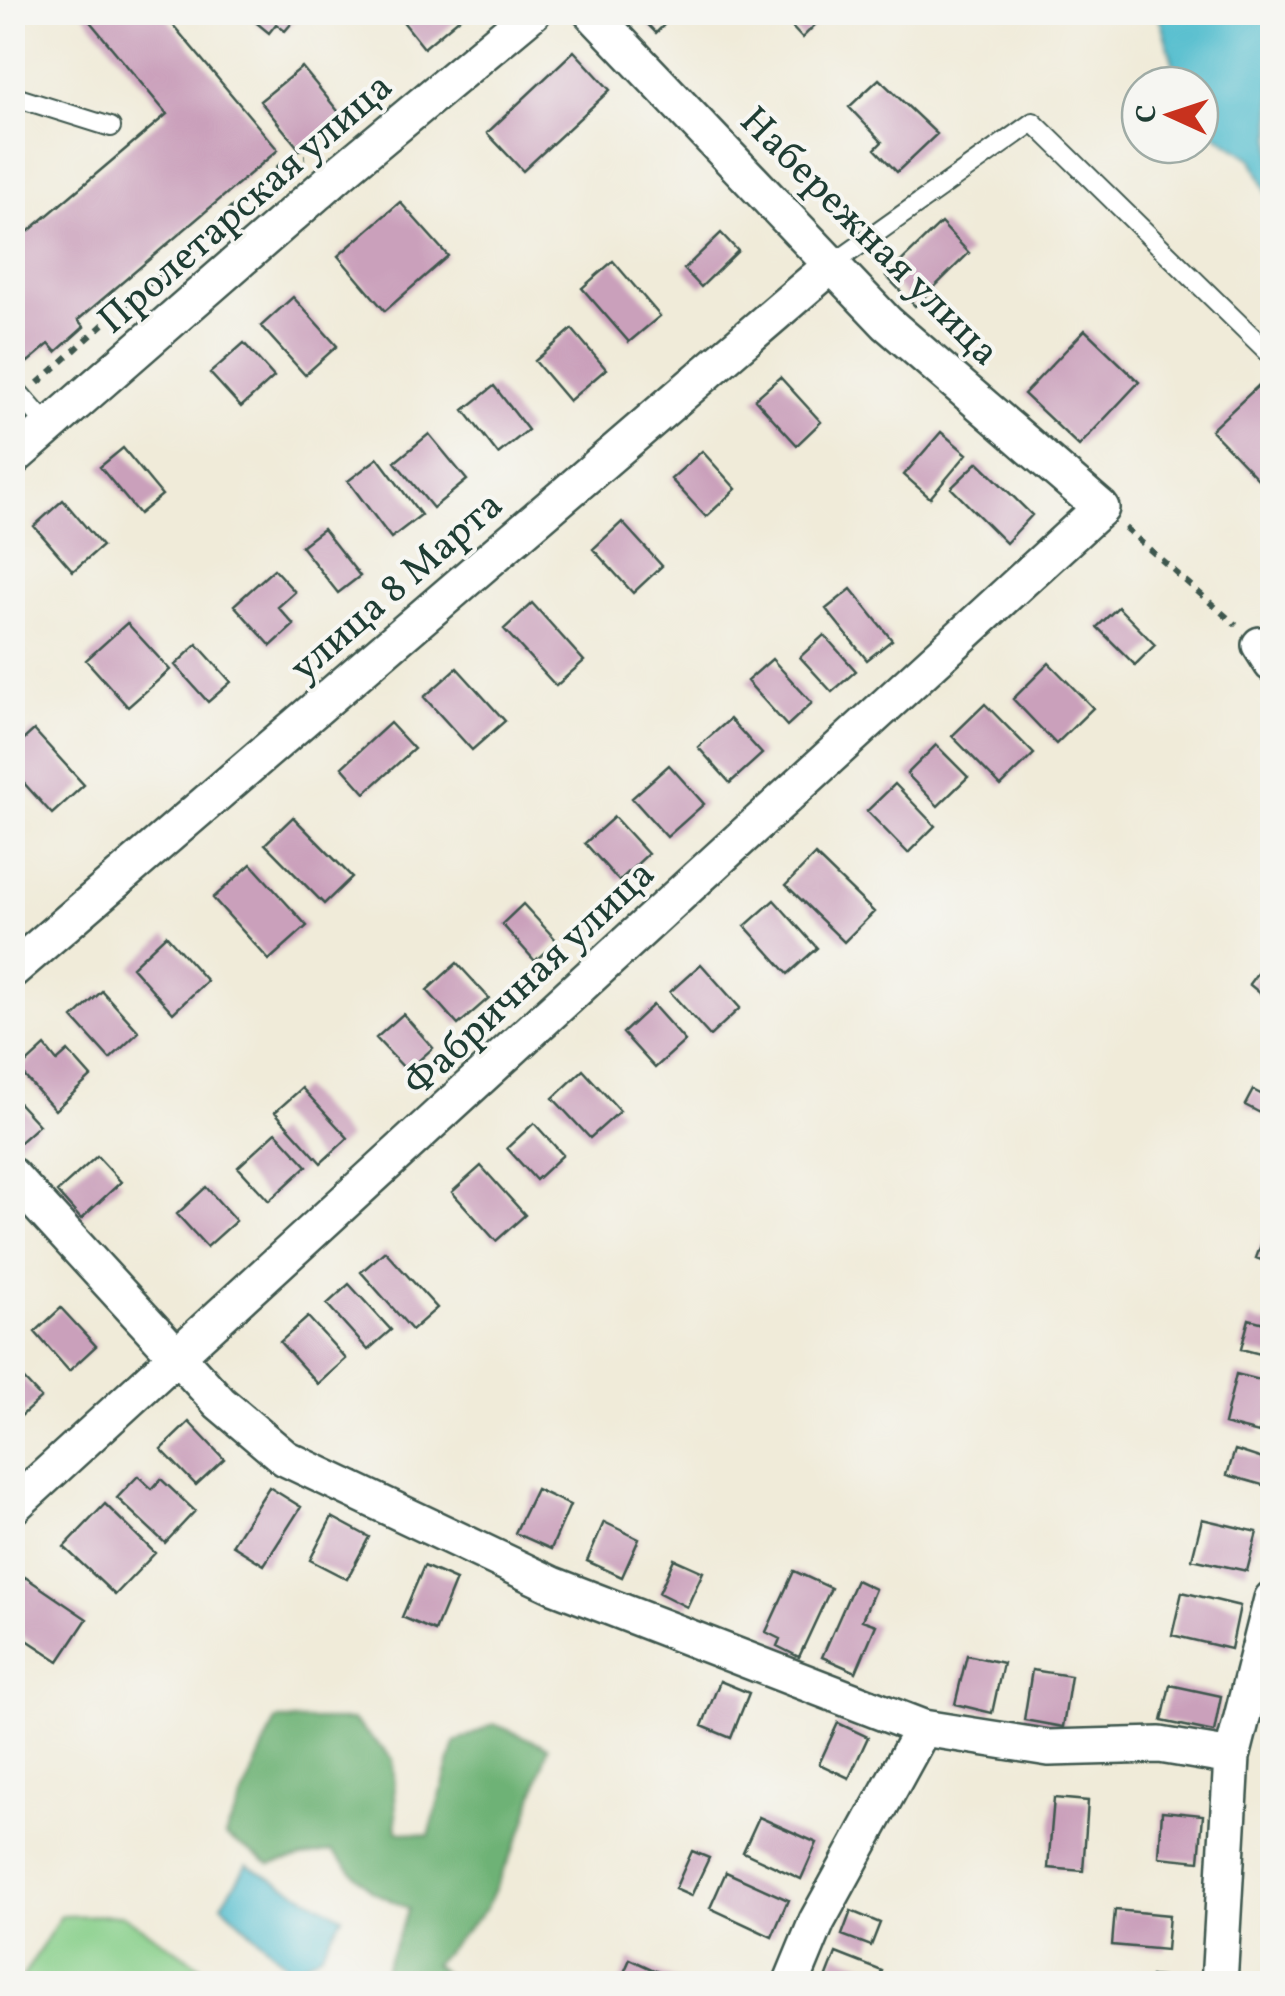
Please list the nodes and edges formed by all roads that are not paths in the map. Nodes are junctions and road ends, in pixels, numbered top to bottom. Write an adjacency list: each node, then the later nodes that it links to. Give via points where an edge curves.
1 (533, 12): 8 (street, Пролетарская улица)
2 (591, 12): 5 (street, Набережная улица)
3 (12, 96): 4 (lane)
4 (111, 127)
5 (833, 264): 6 (lane, via 1033,122); 10 (street, Набережная улица, via 887,323); 11 (street, улица 8 Марта)
6 (1272, 356)
7 (12, 385): 8 (lane)
8 (50, 427): 9 (street, Пролетарская улица)
9 (12, 458)
10 (1101, 508): 13 (street, Фабричная улица)
11 (12, 970)
12 (12, 1176): 13 (street)
13 (177, 1358): 14 (street, Фабричная улица); 16 (street, via 285,1458 553,1585)
14 (12, 1507)
15 (1272, 1599): 17 (street)
16 (923, 1728): 17 (street, via 1050,1748 1160,1745); 18 (street)
17 (1232, 1756): 19 (street)
18 (791, 1984)
19 (1219, 1984)

